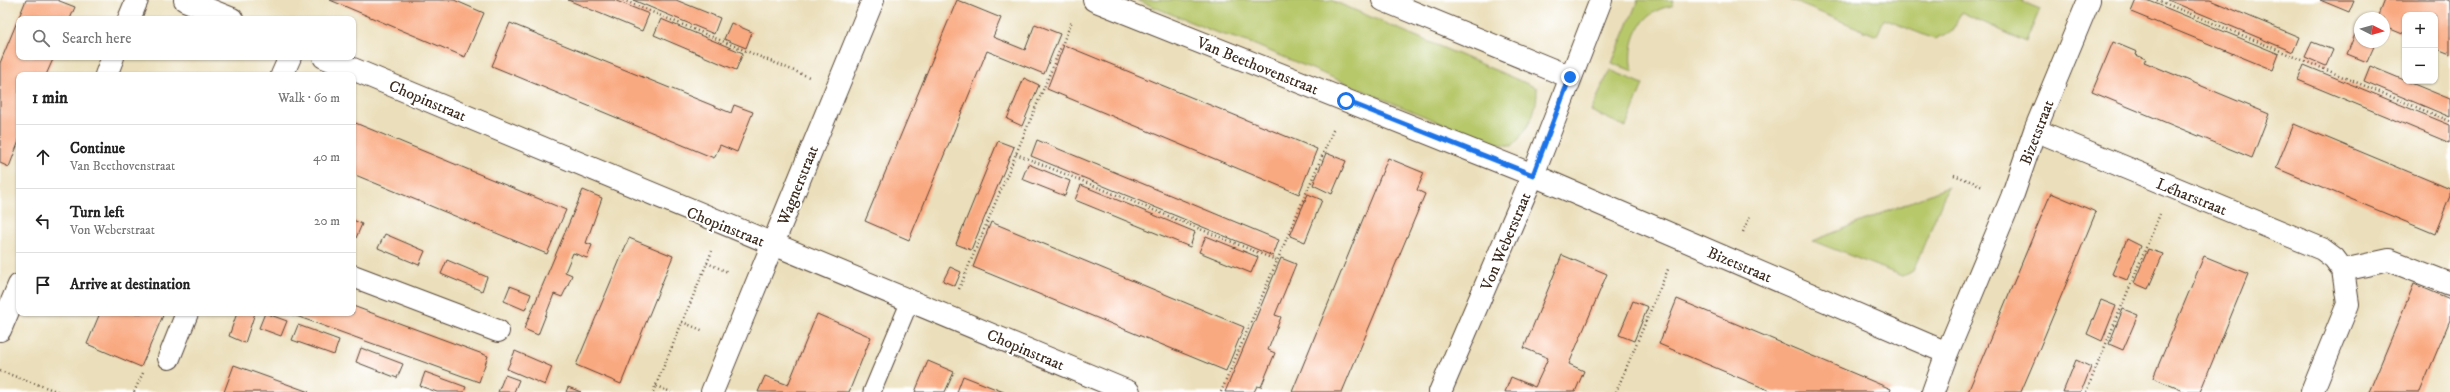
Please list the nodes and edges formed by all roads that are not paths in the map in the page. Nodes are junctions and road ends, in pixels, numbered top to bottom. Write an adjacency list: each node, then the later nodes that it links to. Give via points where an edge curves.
1 (137, 0): 8 (street)
2 (185, 0): 9 (street)
3 (873, 0): 18 (street, Wagnerstraat)
4 (1094, 0): 17 (street, Van Beethovenstraat)
5 (1383, 0): 15 (street)
6 (1600, 0): 15 (street, Von Weberstraat)
7 (2089, 0): 16 (street, Bizetstraat)
8 (130, 16)
9 (225, 16)
10 (112, 60): 13 (street)
11 (289, 60): 14 (street)
12 (331, 60): 18 (street, Chopinstraat)
13 (107, 72)
14 (283, 72)
15 (1570, 77): 17 (street, Von Weberstraat)
16 (2035, 130): 19 (street, Léharstraat, via 2322,249 2334,258); 27 (street, Bizetstraat, via 2012,197)
17 (1533, 175): 27 (street, Bizetstraat); 32 (street, Von Weberstraat)
18 (772, 244): 23 (street, Chopinstraat); 29 (street, Wagnerstraat)
19 (2343, 270): 21 (street, via 2389,260); 34 (street, via 2348,304)
20 (356, 277): 26 (street)
21 (2450, 284)
22 (16, 291): 25 (street)
23 (910, 301): 30 (lane); 31 (street, Chopinstraat)
24 (186, 316): 28 (street)
25 (0, 330)
26 (498, 331)
27 (1947, 353): 33 (street, Bizetstraat)
28 (169, 358)
29 (712, 392)
30 (872, 392)
31 (1129, 392)
32 (1440, 392)
33 (1933, 392)
34 (2312, 392)

